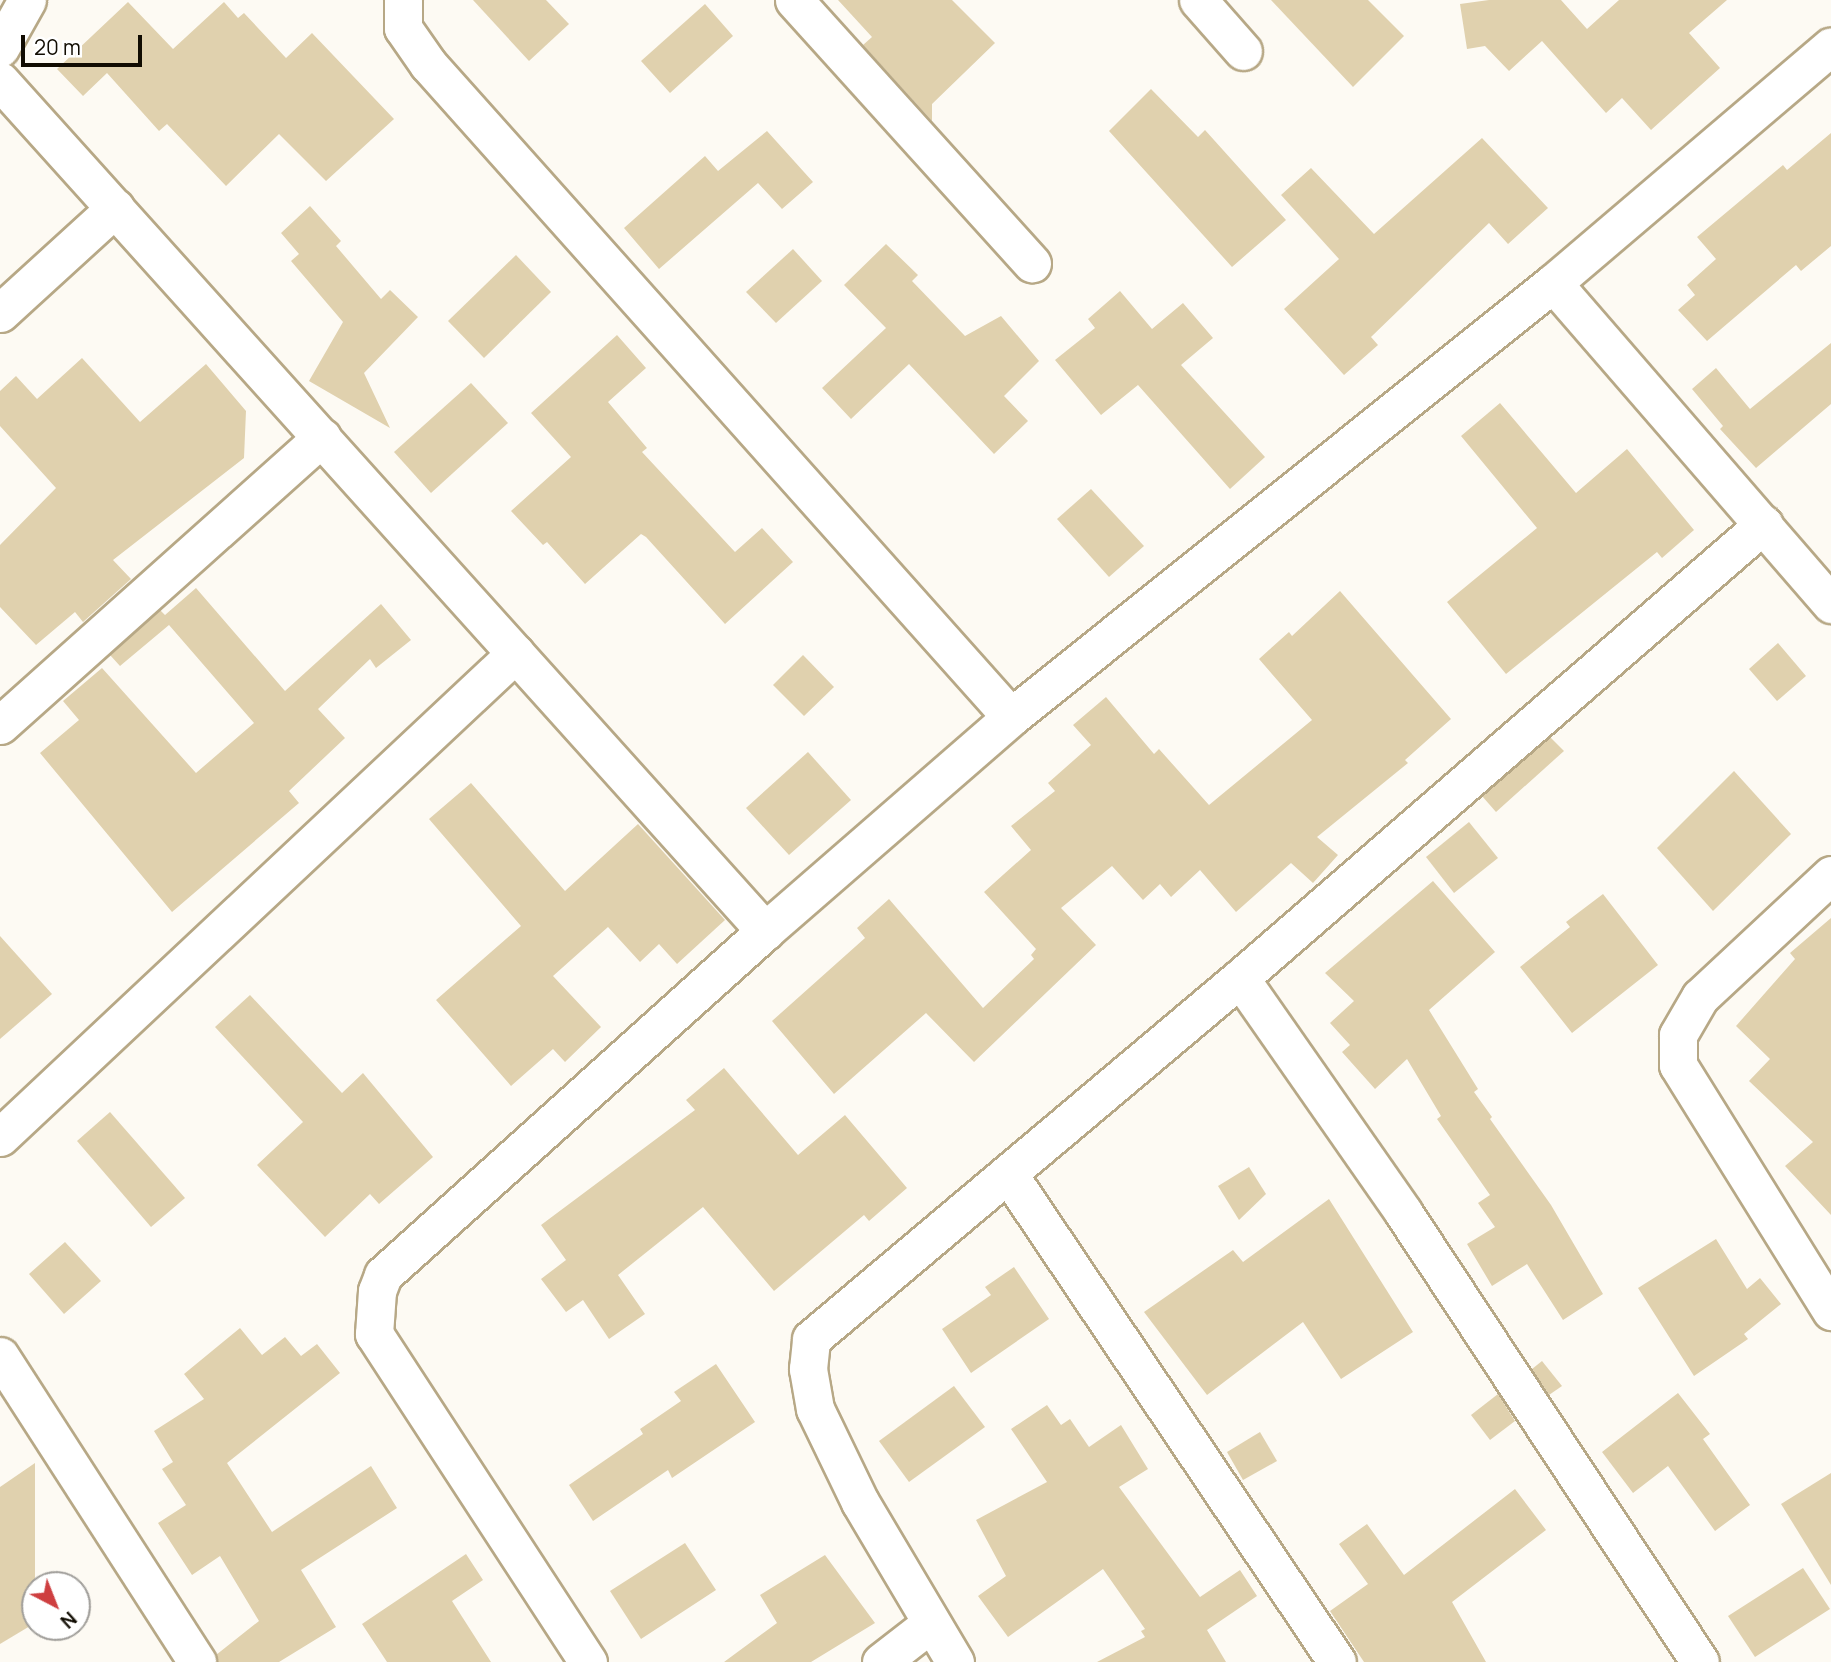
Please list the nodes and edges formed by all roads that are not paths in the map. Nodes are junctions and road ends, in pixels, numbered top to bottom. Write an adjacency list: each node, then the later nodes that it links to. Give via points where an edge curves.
1 (27, 0): 6 (street)
2 (402, 0): 17 (street, via 404,28 428,64)
3 (794, 0): 10 (street)
4 (1198, 0): 7 (street)
5 (1831, 46): 11 (street)
6 (0, 48)
7 (1243, 51)
8 (0, 81): 9 (street)
9 (115, 208): 12 (street); 13 (street)
10 (1032, 263)
11 (1553, 283): 14 (street); 17 (street)
12 (0, 313)
13 (322, 437): 16 (street); 18 (street)
14 (1764, 524): 15 (street); 21 (street)
15 (1831, 604)
16 (516, 653): 20 (street); 22 (street)
17 (1011, 717): 20 (street)
18 (0, 725)
19 (1831, 875): 24 (street, via 1700,997 1678,1035 1678,1065)
20 (765, 930): 28 (street, via 383,1275 377,1292 374,1334)
21 (1240, 978): 23 (street); 32 (street, via 1403,1212)
22 (0, 1137)
23 (1009, 1175): 26 (street, via 811,1339 808,1369 815,1409 860,1502); 31 (street)
24 (1826, 1293)
25 (0, 1356): 27 (street)
26 (930, 1625): 29 (street); 30 (street)
27 (197, 1662)
28 (588, 1662)
29 (881, 1662)
30 (955, 1662)
31 (1337, 1662)
32 (1700, 1662)

